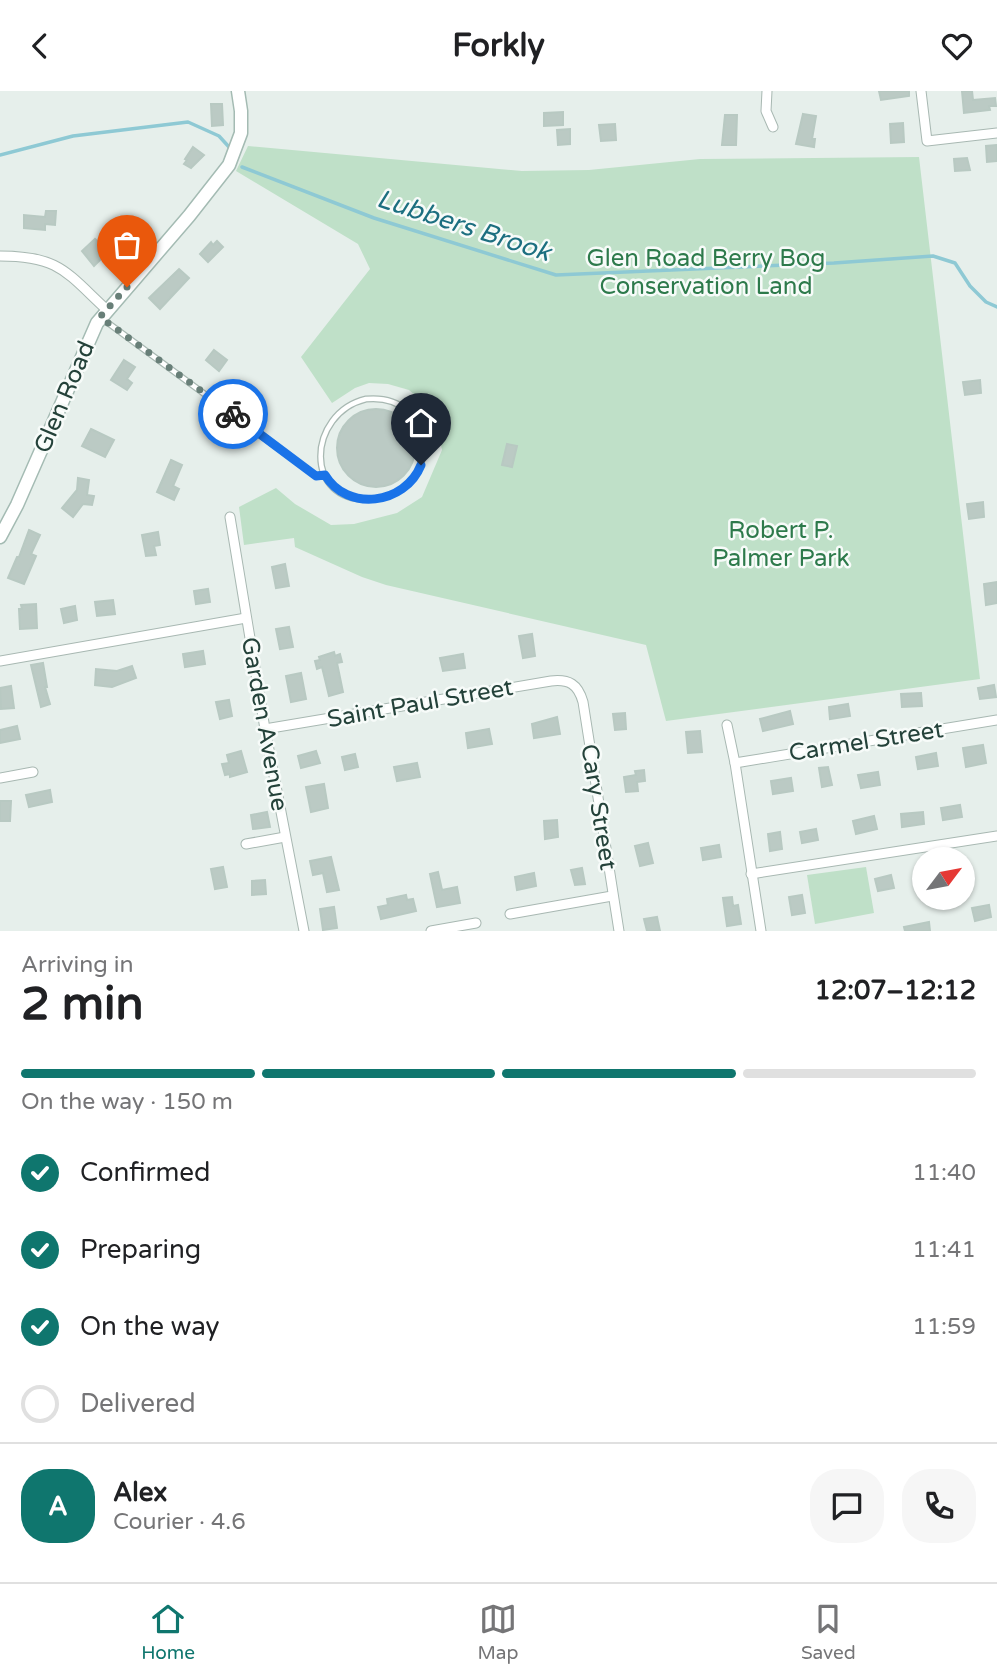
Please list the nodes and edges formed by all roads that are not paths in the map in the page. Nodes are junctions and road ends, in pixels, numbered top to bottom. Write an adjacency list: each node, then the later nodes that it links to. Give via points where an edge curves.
1 (238, 91): 7 (street, Glen Road, via 241,133 225,170)
2 (767, 91): 4 (street, via 766,111)
3 (921, 91): 5 (street, via 927,141)
4 (773, 127)
5 (997, 133)
6 (0, 256): 7 (street, via 48,261 74,278)
7 (103, 313): 8 (lane, via 316,476); 10 (street, Glen Road)
8 (325, 475): 8 (lane, via 336,489 355,498 395,493 411,482 421,465 424,446 420,428 392,401 373,398 354,403 334,419 322,444 319,460)
9 (230, 517): 11 (street, Garden Avenue)
10 (0, 537)
11 (246, 618): 12 (street); 16 (street, Garden Avenue)
12 (0, 661)
13 (575, 685): 16 (street, Saint Paul Street, via 551,681); 24 (street, Cary Street, via 583,702)
14 (997, 720): 17 (street, Carmel Street)
15 (727, 725): 17 (street)
16 (265, 729): 21 (street, Garden Avenue)
17 (735, 763): 23 (street)
18 (33, 772): 19 (street)
19 (0, 778)
20 (997, 836): 23 (street)
21 (285, 837): 22 (street); 27 (street, Garden Avenue)
22 (246, 844)
23 (751, 874): 30 (street)
24 (612, 896): 25 (street); 29 (street, Cary Street)
25 (510, 914)
26 (476, 923): 28 (street)
27 (304, 931)
28 (431, 931)
29 (619, 931)
30 (761, 931)

